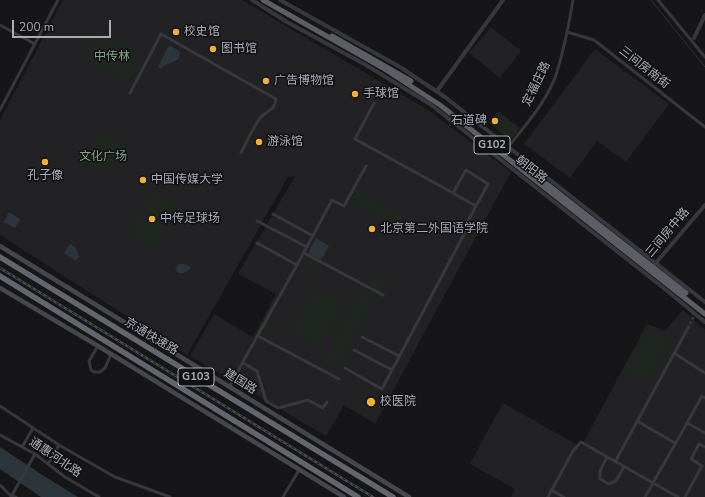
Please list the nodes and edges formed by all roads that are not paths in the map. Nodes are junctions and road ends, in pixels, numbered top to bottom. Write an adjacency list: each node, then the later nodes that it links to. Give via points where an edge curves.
1 (58, 0): 13 (street)
2 (252, 0): 24 (street, 朝阳路, via 415,94)
3 (263, 0): 24 (highway, 朝阳路 / G102, via 411,85)
4 (269, 0): 24 (highway, 朝阳路 / G102, via 413,82 460,115)
5 (280, 0): 15 (street, 朝阳路, via 400,67)
6 (503, 0): 15 (street)
7 (573, 0): 11 (street, 定福庄路)
8 (658, 0): 14 (street)
9 (705, 15): 12 (street)
10 (0, 25): 13 (street)
11 (567, 32): 19 (street, 三间房南街, via 594,40); 20 (street, 定福庄路, via 557,73 547,94 535,114)
12 (694, 38)
13 (35, 44): 18 (street)
14 (705, 57)
15 (437, 91): 20 (street, 朝阳路)
16 (130, 93): 21 (street, via 161,34 276,99 271,111 260,118)
17 (374, 103): 25 (street, via 355,139)
18 (0, 110)
19 (705, 127)
20 (509, 146): 23 (street, 朝阳路)
21 (241, 153)
22 (366, 166): 30 (street, via 344,206 332,200)
23 (540, 170): 24 (street); 37 (street, 朝阳路)
24 (534, 179): 37 (highway, 朝阳路 / G102)
25 (453, 193): 27 (street); 27 (street, via 466,170 488,184)
26 (705, 205): 37 (street, 三间房中路)
27 (476, 206): 52 (street, via 468,221 470,223)
28 (273, 214): 30 (street)
29 (258, 221): 33 (street)
30 (313, 236): 33 (street)
31 (257, 243): 36 (street)
32 (0, 246): 58 (main road, 建国路)
33 (307, 247): 34 (street)
34 (304, 253): 36 (street); 40 (street)
35 (0, 257): 88 (highway, 京通快速路 / G103)
36 (297, 265): 46 (street)
37 (652, 269): 41 (street, 朝阳路); 42 (highway, 朝阳路 / G102); 43 (highway, 朝阳路 / G102); 44 (street, 朝阳路)
38 (0, 276): 87 (highway, G103)
39 (0, 288): 48 (main road)
40 (383, 295)
41 (705, 302)
42 (705, 310)
43 (705, 314)
44 (705, 322)
45 (688, 328): 50 (street)
46 (258, 336): 53 (street); 57 (street)
47 (362, 337): 52 (street)
48 (98, 346): 51 (main road); 51 (street, via 89,361 91,370 100,372 105,368)
49 (354, 350): 55 (street)
50 (674, 353): 56 (street); 62 (street)
51 (111, 354): 77 (main road)
52 (399, 356): 55 (street)
53 (243, 363): 58 (street); 60 (street, via 257,371 266,402 278,408 308,400 323,408)
54 (344, 368): 55 (street, via 382,389)
55 (392, 370)
56 (705, 373)
57 (339, 379)
58 (229, 387): 89 (main road, 建国路)
59 (705, 398): 63 (street, via 702,396)
60 (327, 402)
61 (0, 406): 64 (street)
62 (637, 421): 67 (street); 73 (street)
63 (687, 423): 65 (street); 67 (street)
64 (33, 428): 68 (street); 69 (street)
65 (705, 433)
66 (0, 435): 69 (street, 通惠河北路)
67 (675, 443): 78 (street)
68 (59, 445): 74 (street); 84 (street, via 115,476)
69 (22, 447): 71 (street, 通惠河北路)
70 (705, 447): 76 (street, via 700,444 691,459)
71 (35, 454): 74 (street, 通惠河北路); 81 (street)
72 (607, 457): 73 (street); 75 (street, via 600,471 600,479 609,484 616,481); 80 (street, via 581,442 573,451)
73 (615, 462): 75 (street)
74 (48, 464): 83 (street, 通惠河北路)
75 (624, 467): 78 (street)
76 (704, 467): 94 (street)
77 (300, 470): 85 (street); 86 (main road)
78 (653, 483): 92 (street); 93 (street)
79 (0, 485): 81 (street)
80 (552, 490): 90 (street); 91 (street)
81 (11, 496): 82 (street)
82 (16, 497)
83 (99, 497)
84 (170, 497)
85 (283, 497)
86 (344, 497)
87 (358, 497)
88 (392, 497)
89 (409, 497)
90 (548, 497)
91 (564, 497)
92 (645, 497)
93 (678, 497)
94 (685, 497)

